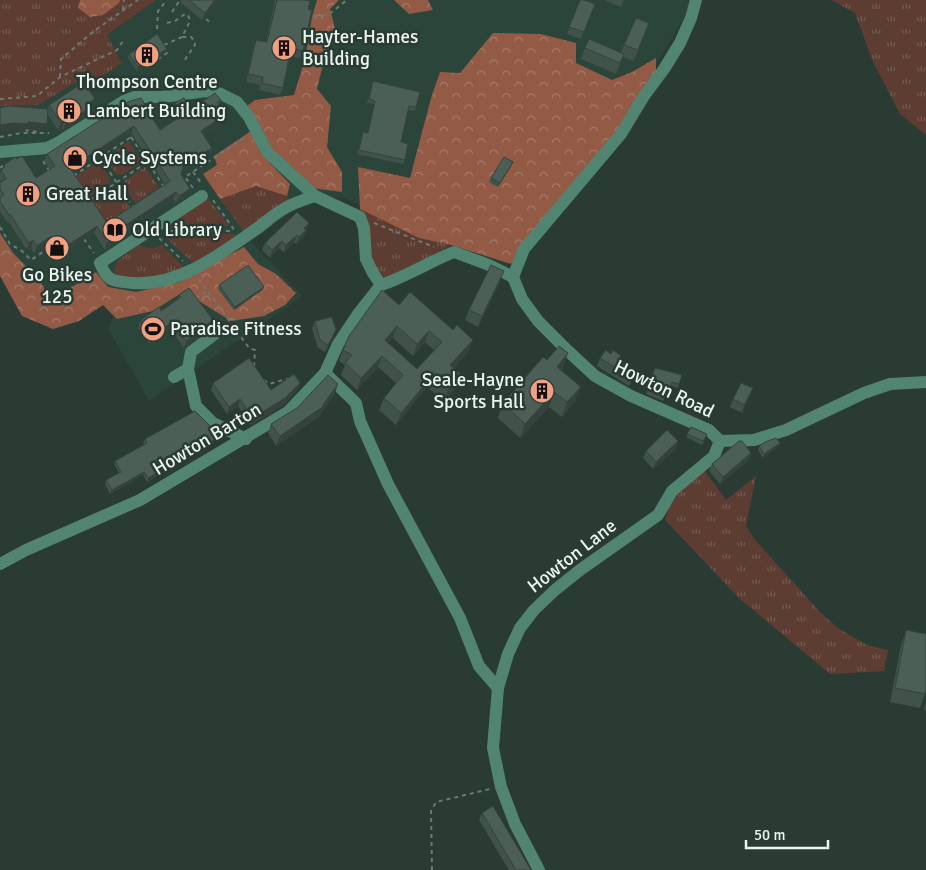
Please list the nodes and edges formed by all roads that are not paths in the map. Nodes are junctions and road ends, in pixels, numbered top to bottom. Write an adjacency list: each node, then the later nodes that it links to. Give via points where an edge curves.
1 (696, 0): 5 (street, via 680,43 664,68 620,134 524,249)
2 (2, 158): 4 (street, via 47,148 134,97 206,91 237,102 267,152)
3 (205, 192): 4 (street, via 100,263 112,282 141,284 193,270 239,234 286,208)
4 (316, 196): 6 (street, via 360,217 366,259)
5 (513, 277): 6 (street, via 454,252); 13 (street, Howton Road, via 522,299 538,321 595,376 631,396 709,430)
6 (381, 285): 9 (street, Howton Barton, via 338,344)
7 (216, 334): 8 (street, via 191,352)
8 (188, 369): 10 (street); 12 (street, via 196,406 213,423)
9 (325, 373): 12 (street, Howton Barton, via 288,412); 15 (street, via 356,404 360,421 388,484 460,618 479,666)
10 (174, 378)
11 (926, 382): 13 (street, Howton Road, via 890,384 786,430 754,440)
12 (246, 439): 14 (street, Howton Barton, via 140,500)
13 (720, 441): 15 (street, Howton Lane, via 714,456 672,491 658,515 574,575 534,610 520,628 508,654)
14 (0, 564)
15 (498, 688): 16 (street, Howton Lane, via 493,748 501,787 515,824)
16 (539, 870)

